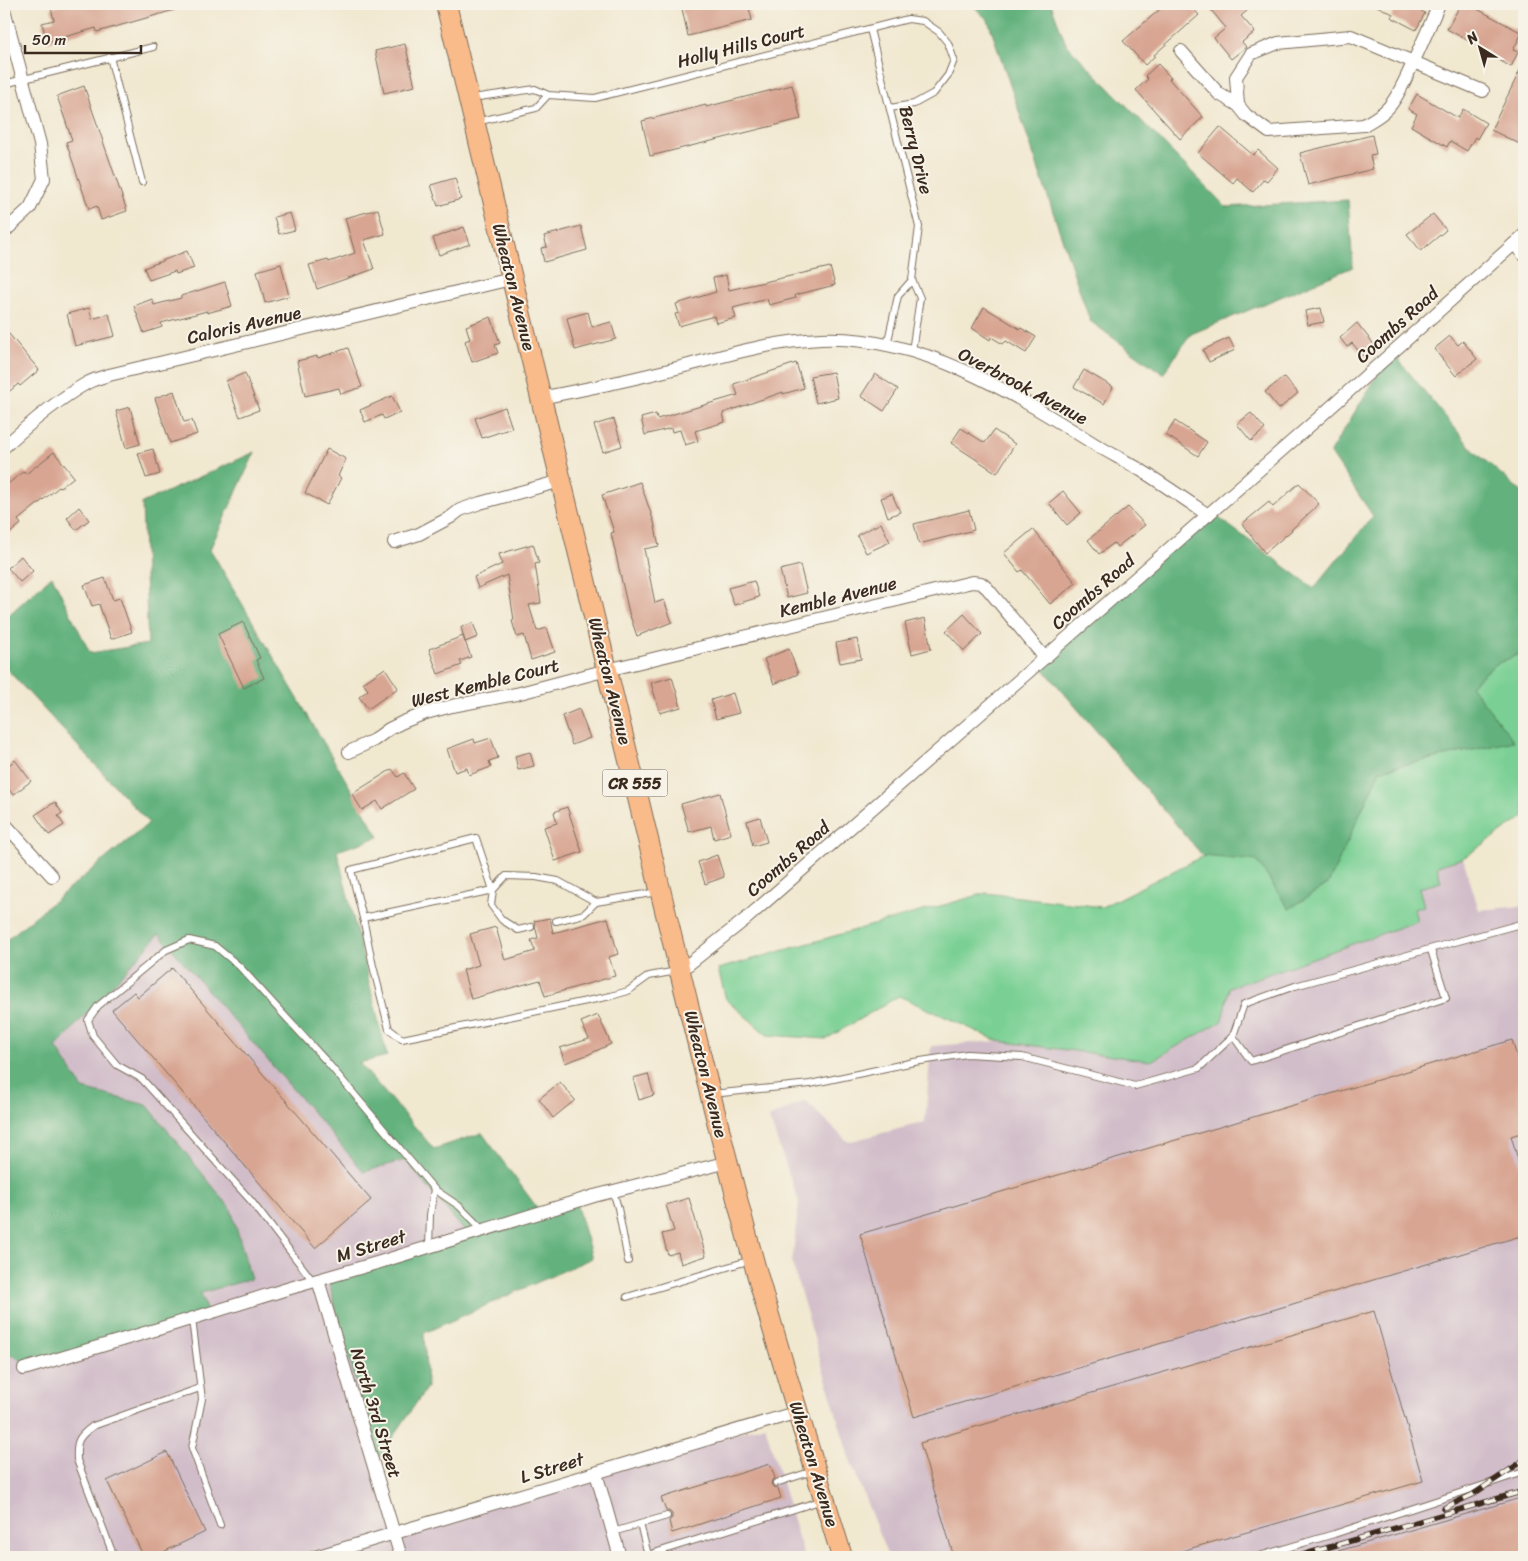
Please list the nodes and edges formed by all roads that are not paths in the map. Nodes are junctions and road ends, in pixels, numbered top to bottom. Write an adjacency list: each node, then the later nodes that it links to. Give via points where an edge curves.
1 (446, 4): 13 (main road, Wheaton Avenue / CR 555)
2 (1439, 4): 8 (street)
3 (4, 9): 9 (street)
4 (870, 28): 12 (lane, Holly Hills Court, via 596,98); 15 (lane, Berry Drive); 15 (lane, Holly Hills Court, via 908,19 923,22 939,32 948,43 954,60 948,75 934,93 914,104)
5 (153, 47): 7 (lane)
6 (1181, 51): 14 (street, via 1219,94)
7 (110, 57): 9 (lane); 17 (lane)
8 (1414, 62): 11 (street); 14 (street, via 1395,99 1376,119 1364,125 1269,132); 14 (street, via 1351,36 1278,43 1251,54 1236,77)
9 (22, 79): 10 (lane); 18 (street, via 40,144 44,179 30,208)
10 (4, 84)
11 (1483, 91)
12 (548, 95): 13 (lane, Holly Hills Court, via 534,89); 16 (lane, via 536,108)
13 (468, 99): 16 (main road, Wheaton Avenue / CR 555)
14 (1238, 105)
15 (890, 108): 23 (lane, Berry Drive, via 919,227)
16 (474, 122): 22 (main road, Wheaton Avenue / CR 555)
17 (142, 182)
18 (4, 232)
19 (1524, 234): 20 (street, Coombs Road)
20 (1514, 244): 21 (street); 29 (street, Coombs Road)
21 (1524, 255)
22 (511, 279): 26 (main road, Wheaton Avenue / CR 555); 27 (street, Caloris Avenue, via 109,375 89,382 68,396)
23 (912, 280): 24 (lane, Berry Drive, via 898,296); 25 (lane, Berry Drive, via 920,298)
24 (887, 345): 25 (street, Overbrook Avenue); 26 (street, Overbrook Avenue, via 845,339 788,342)
25 (912, 351): 29 (street, Overbrook Avenue, via 982,379 1138,469)
26 (540, 398): 28 (main road, Wheaton Avenue / CR 555)
27 (4, 447)
28 (561, 481): 30 (street, via 460,510 419,534); 32 (main road, Wheaton Avenue / CR 555)
29 (1208, 515): 31 (street, Coombs Road)
30 (394, 542)
31 (1045, 658): 32 (street, Kemble Avenue, via 987,588 972,582); 44 (street, Coombs Road, via 747,918)
32 (608, 670): 33 (street, West Kemble Court, via 426,713); 37 (main road, Wheaton Avenue / CR 555)
33 (349, 752)
34 (4, 823): 35 (street)
35 (52, 876)
36 (493, 890): 38 (lane, via 506,876 536,878 558,881); 39 (lane); 39 (lane, via 476,838 351,870); 42 (lane, via 491,905 502,920 518,930)
37 (661, 892): 38 (lane); 44 (main road, Wheaton Avenue / CR 555)
38 (596, 902): 40 (lane, via 584,914)
39 (363, 918): 44 (lane, via 389,1029 402,1039 611,996 628,991 649,976)
40 (556, 921)
41 (1524, 923): 43 (lane)
42 (531, 927)
43 (1431, 950): 45 (lane, via 1295,986 1244,1004); 45 (lane, via 1446,998 1251,1061)
44 (680, 971): 46 (main road, Wheaton Avenue / CR 555)
45 (1233, 1036): 46 (lane, via 1199,1068 1135,1086 1022,1057 967,1054 810,1084)
46 (711, 1094): 47 (main road, Wheaton Avenue / CR 555)
47 (728, 1162): 49 (street, M Street); 52 (main road, Wheaton Avenue / CR 555)
48 (434, 1189): 50 (lane, via 459,1206); 51 (lane); 54 (lane, via 327,1062 239,966 215,946 189,940 166,950 98,1006 88,1020 93,1036 117,1065 142,1080 252,1202)
49 (613, 1191): 50 (street, M Street); 53 (lane)
50 (483, 1230): 51 (street, M Street)
51 (429, 1246): 54 (street, M Street)
52 (754, 1259): 55 (lane); 59 (main road, Wheaton Avenue / CR 555)
53 (628, 1261)
54 (316, 1280): 56 (street, M Street); 69 (street, North 3rd Street)
55 (627, 1297)
56 (192, 1319): 57 (street, M Street); 58 (lane)
57 (24, 1368)
58 (200, 1388): 67 (lane, via 202,1400 192,1448); 70 (lane, via 93,1426 82,1434 76,1447 77,1460)
59 (798, 1412): 60 (main road, Wheaton Avenue / CR 555); 61 (street, L Street)
60 (816, 1470): 63 (lane); 64 (main road, Wheaton Avenue / CR 555)
61 (596, 1472): 68 (street); 69 (street, L Street)
62 (1524, 1472): 75 (lane)
63 (776, 1483)
64 (824, 1500): 66 (lane, via 648,1555); 74 (main road, Wheaton Avenue / CR 555)
65 (667, 1516): 66 (lane)
66 (640, 1524): 68 (lane)
67 (220, 1525)
68 (613, 1532): 73 (street)
69 (394, 1533): 71 (street, L Street); 72 (street, North 3rd Street)
70 (114, 1557)
71 (315, 1557)
72 (401, 1557)
73 (620, 1557)
74 (842, 1557)
75 (1256, 1557)

